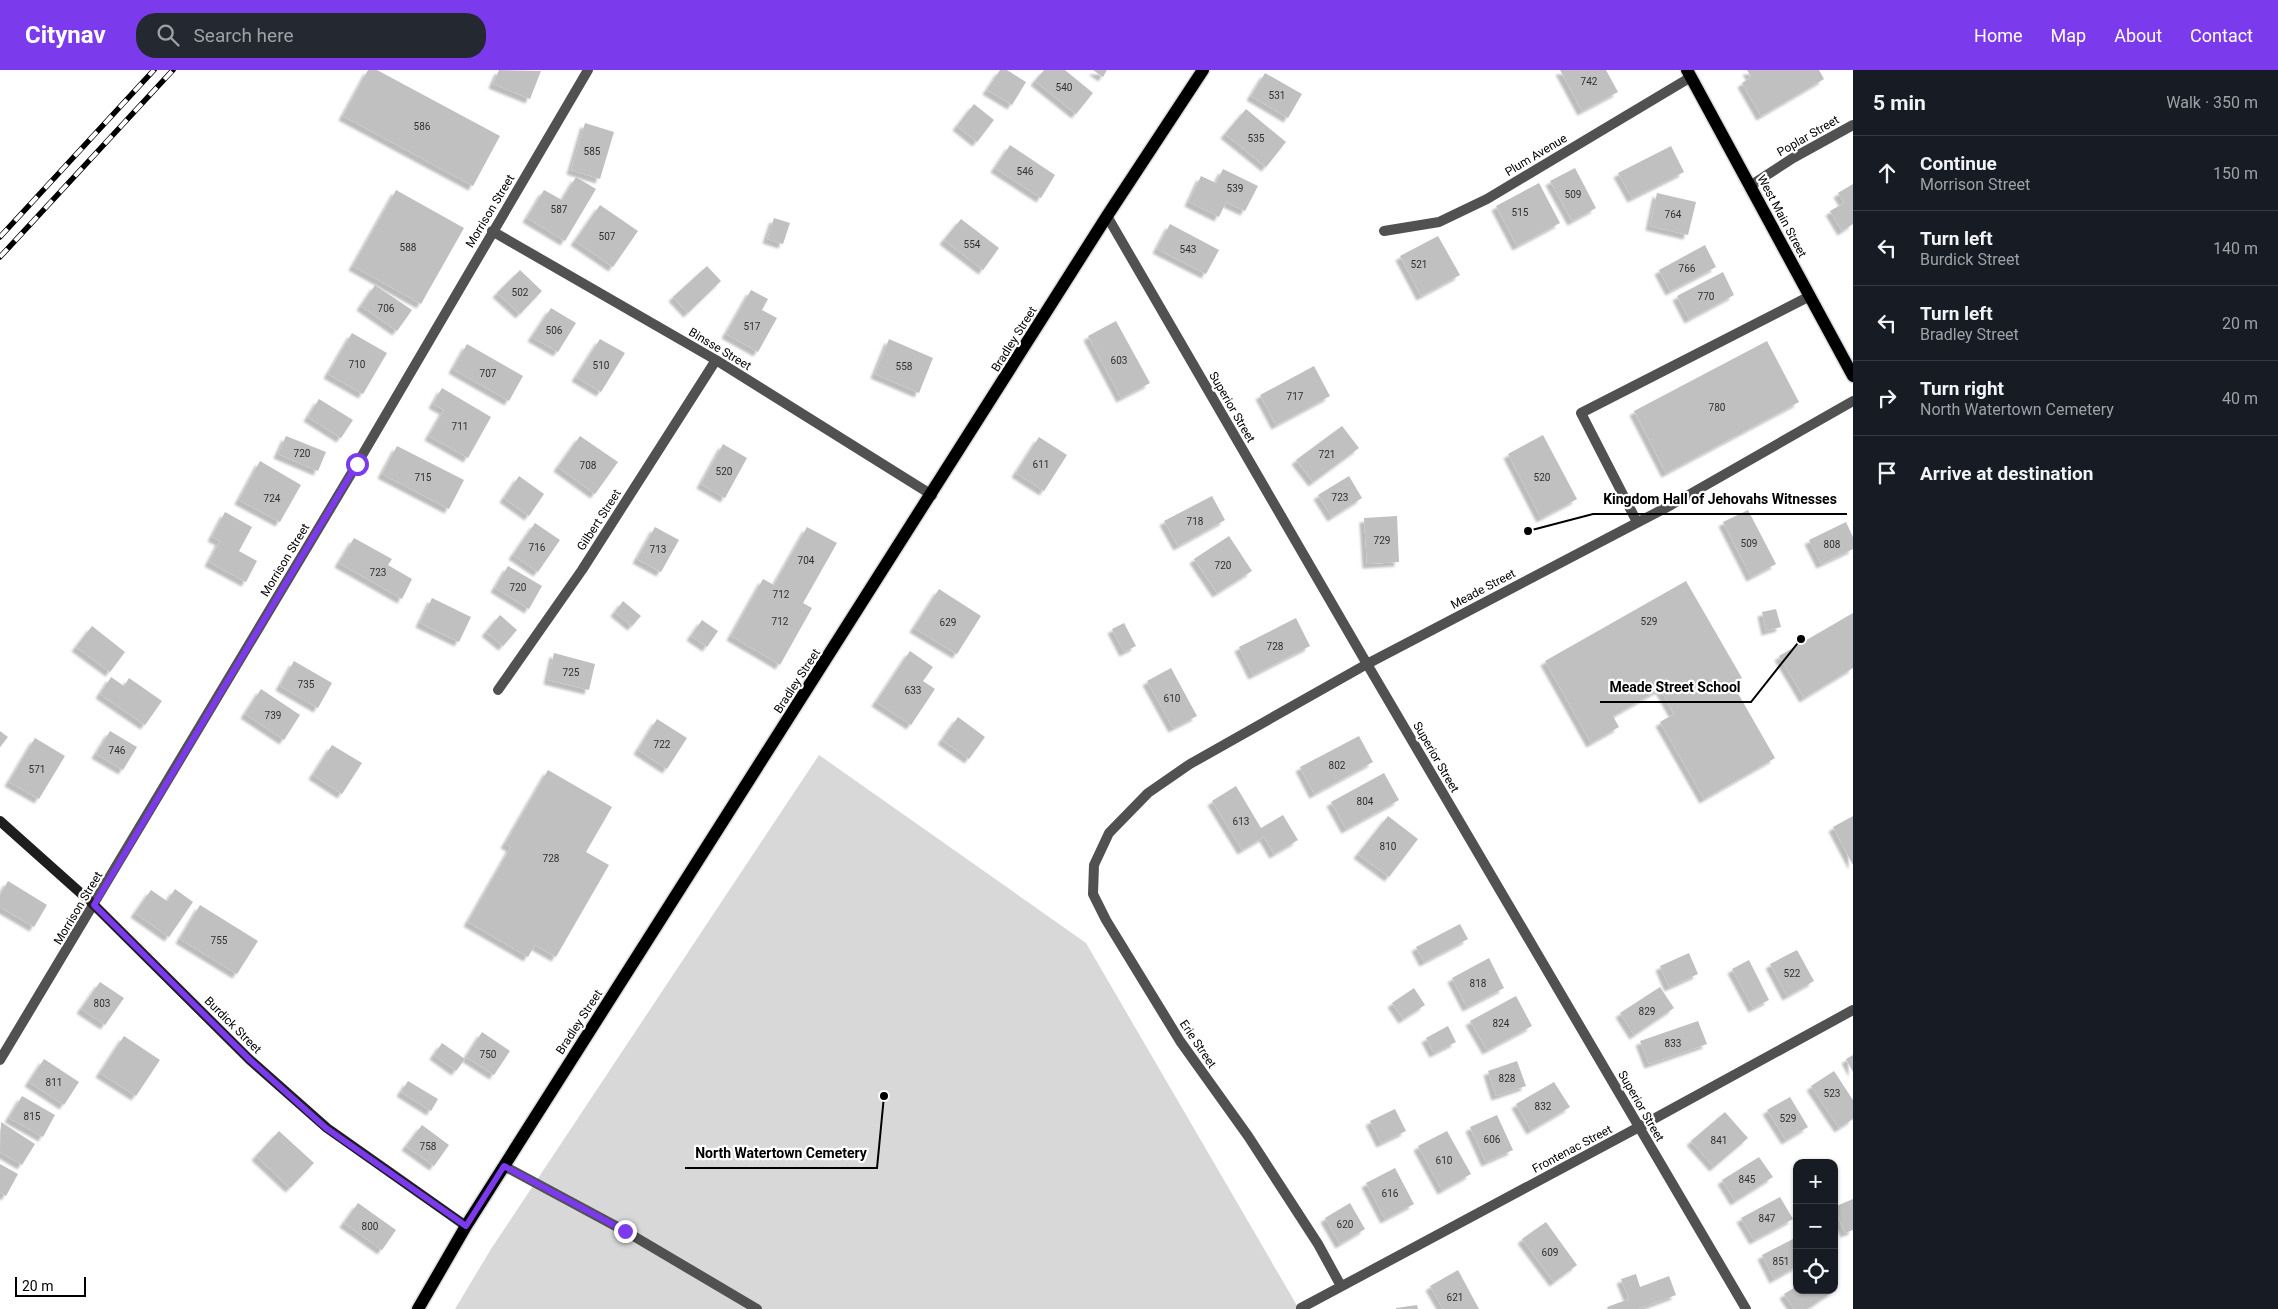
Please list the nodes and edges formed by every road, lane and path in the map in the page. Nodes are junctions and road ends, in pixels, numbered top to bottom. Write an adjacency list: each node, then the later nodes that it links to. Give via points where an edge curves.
1 (588, 70): 7 (street, Morrison Street)
2 (1199, 71): 6 (main road, Bradley Street)
3 (1689, 73): 5 (main road, West Main Street); 8 (street, Plum Avenue, via 1487,199 1439,222)
4 (1853, 125): 5 (street, Poplar Street)
5 (1750, 186): 9 (main road, West Main Street)
6 (1107, 216): 13 (main road, Bradley Street); 15 (street, Superior Street)
7 (492, 231): 10 (street, Binsse Street); 19 (street, Morrison Street)
8 (1384, 231)
9 (1810, 296): 11 (main road, West Main Street); 14 (street, via 1581,413)
10 (716, 360): 13 (street, Binsse Street); 16 (street, Gilbert Street, via 582,570)
11 (1853, 376)
12 (1853, 401): 14 (street, Meade Street)
13 (932, 495): 23 (main road, Bradley Street)
14 (1637, 522): 15 (street, Meade Street)
15 (1367, 664): 17 (street, Meade Street, via 1190,764 1148,793); 22 (street, Superior Street)
16 (498, 690)
17 (1132, 810): 25 (street, Erie Street, via 1109,833 1094,865 1093,894 1180,1041 1253,1144 1318,1244)
18 (0, 821): 19 (street, Burdick Street)
19 (94, 905): 21 (street, Morrison Street); 24 (street, Burdick Street, via 250,1060 326,1128)
20 (1853, 1010): 22 (street, Frontenac Street)
21 (0, 1060)
22 (1639, 1127): 25 (street, Frontenac Street); 29 (street, Superior Street)
23 (504, 1166): 24 (main road, Bradley Street); 28 (street, via 625,1231)
24 (466, 1226): 27 (main road, Bradley Street)
25 (1341, 1286): 26 (street, Frontenac Street)
26 (1299, 1308)
27 (418, 1309)
28 (757, 1309)
29 (1746, 1309)

